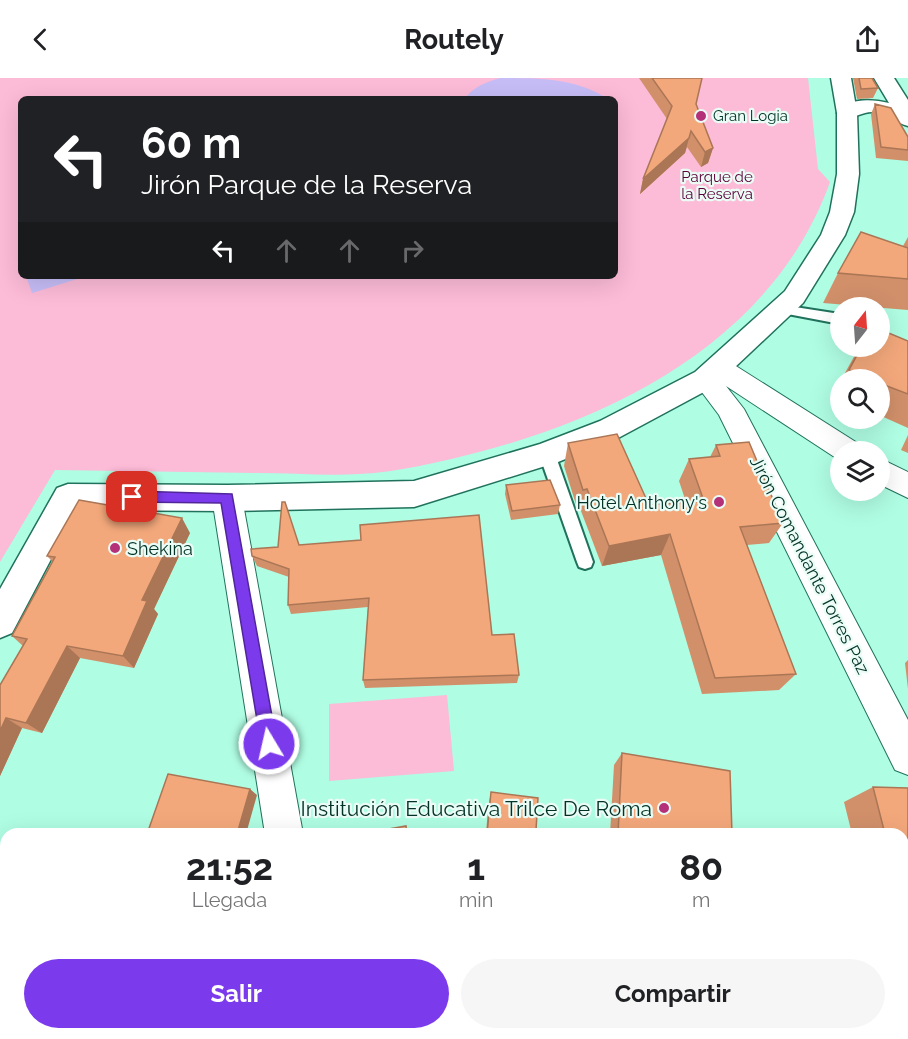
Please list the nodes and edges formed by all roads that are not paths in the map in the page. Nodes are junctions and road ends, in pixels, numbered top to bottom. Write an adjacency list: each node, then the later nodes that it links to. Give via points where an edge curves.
1 (841, 78): 3 (street)
2 (884, 78): 4 (street)
3 (847, 113): 4 (street, via 868,105 889,109); 5 (street, via 848,174 842,212 818,263)
4 (908, 119)
5 (782, 309): 6 (lane); 7 (street)
6 (830, 317)
7 (712, 373): 8 (street); 9 (street, via 610,429); 15 (street, Jirón Comandante Torres Paz)
8 (830, 441)
9 (546, 454): 12 (street, via 414,494); 13 (lane)
10 (890, 477): 11 (street)
11 (908, 486)
12 (227, 498): 14 (street, via 68,497); 16 (street)
13 (585, 562)
14 (0, 622)
15 (908, 757)
16 (283, 828)

